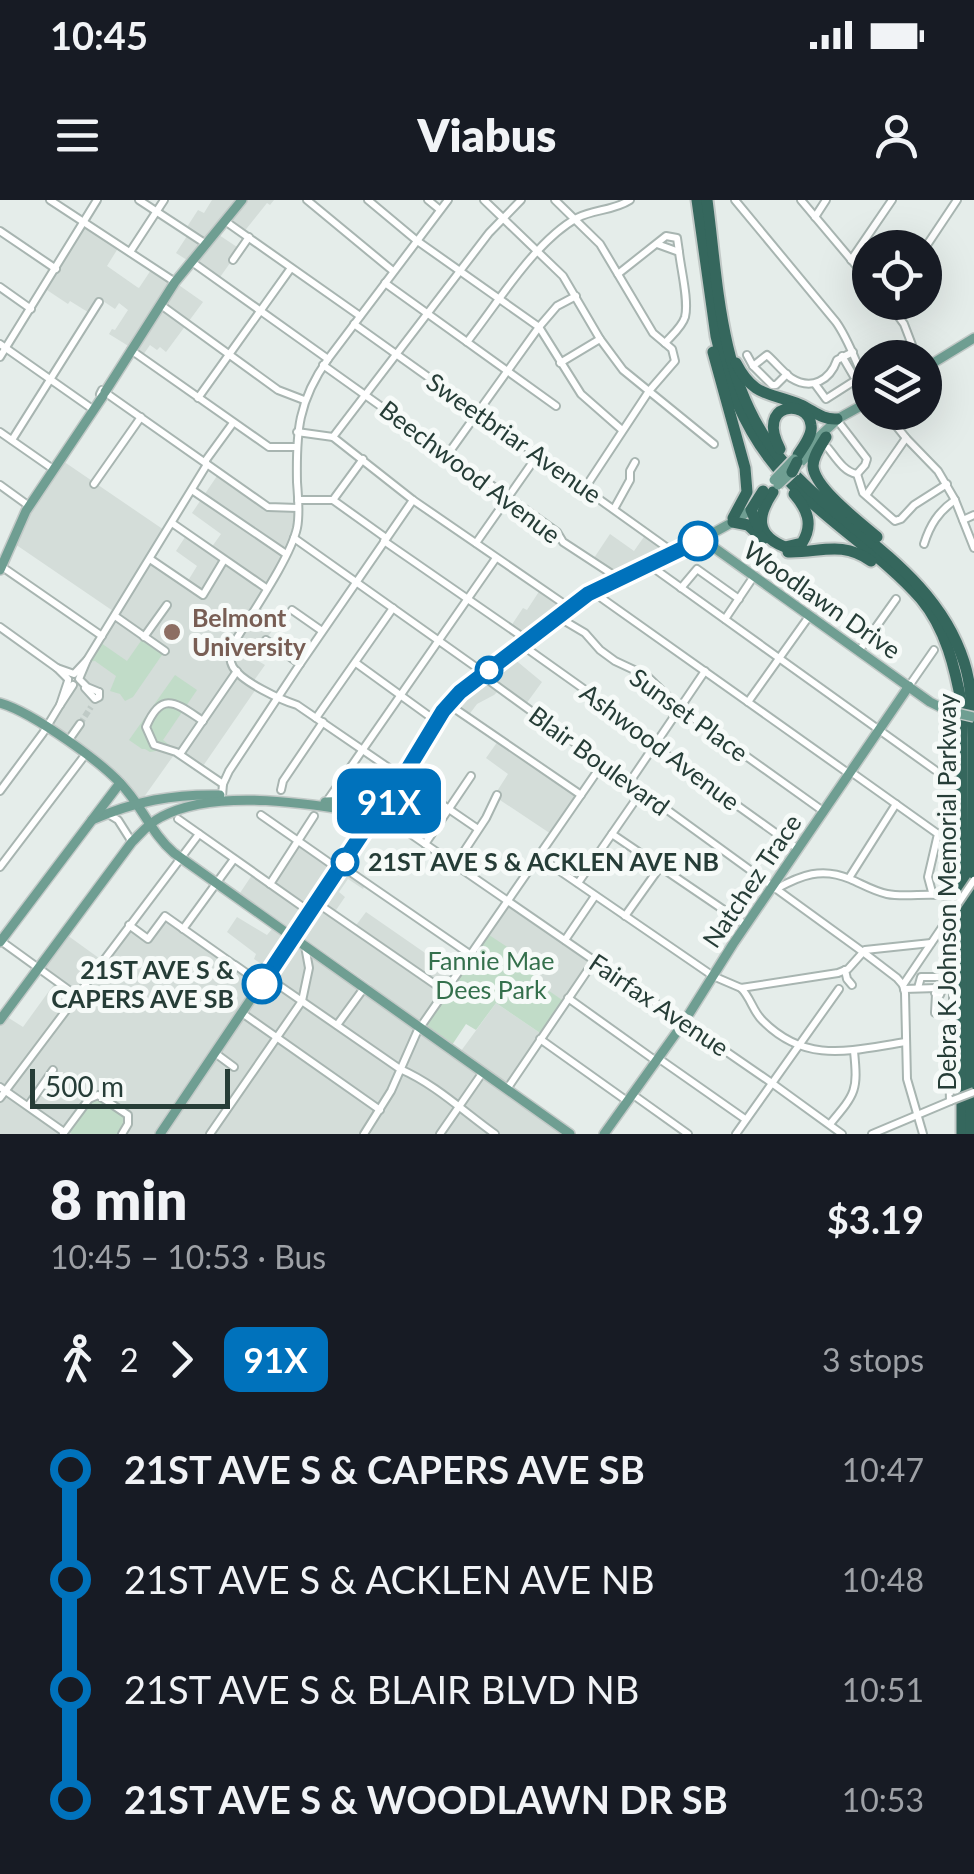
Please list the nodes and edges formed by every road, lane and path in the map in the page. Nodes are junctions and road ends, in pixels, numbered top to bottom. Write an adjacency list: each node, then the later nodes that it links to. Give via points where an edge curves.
1 (50, 200): 28 (street)
2 (97, 200): 28 (street)
3 (139, 200): 23 (street)
4 (164, 200): 23 (street)
5 (226, 200): 20 (street)
6 (306, 200): 43 (street)
7 (368, 200): 32 (street)
8 (428, 200): 22 (street)
9 (448, 200): 22 (street)
10 (484, 200): 25 (street)
11 (522, 200): 25 (street)
12 (555, 200): 26 (street)
13 (630, 200): 26 (street)
14 (707, 200): 46 (highway, Debra K Johnson Memorial Parkway)
15 (735, 200): 67 (street)
16 (801, 200): 24 (street)
17 (826, 200): 24 (street)
18 (892, 200): 39 (street)
19 (957, 200): 29 (street)
20 (239, 203): 27 (main road)
21 (698, 207): 60 (highway); 168 (highway, Debra K Johnson Memorial Parkway, via 721,358 752,432 788,480 896,575)
22 (440, 210): 32 (street)
23 (156, 211): 33 (street); 36 (street)
24 (815, 216): 39 (street)
25 (503, 217): 35 (street); 44 (street)
26 (575, 219): 35 (street); 45 (street)
27 (226, 221): 31 (street); 33 (main road)
28 (85, 222): 36 (street); 42 (street)
29 (937, 230)
30 (0, 231): 42 (street)
31 (249, 237): 38 (street); 41 (street)
32 (416, 240): 43 (street); 44 (street)
33 (206, 244): 40 (main road)
34 (657, 244): 37 (street); 37 (street, via 673,236); 45 (street)
35 (538, 251): 50 (street); 51 (street)
36 (130, 252): 47 (street)
37 (679, 252): 64 (street, via 685,316)
38 (233, 260)
39 (851, 260)
40 (192, 262): 47 (main road); 55 (street, Beechwood Avenue)
41 (292, 268): 55 (street); 57 (street)
42 (56, 269): 54 (street)
43 (393, 271): 48 (street)
44 (460, 271): 51 (street); 56 (street)
45 (618, 274): 64 (street)
46 (718, 278): 90 (highway, via 742,374 769,396); 182 (highway, Debra K Johnson Memorial Parkway, via 735,377 768,442 793,474 927,594)
47 (175, 282): 53 (main road)
48 (384, 283): 56 (street); 57 (street)
49 (0, 288): 54 (street)
50 (576, 296): 59 (street); 62 (street)
51 (500, 300): 59 (street); 63 (street)
52 (99, 302): 81 (street)
53 (161, 305): 66 (main road); 69 (street)
54 (31, 309): 65 (street)
55 (260, 310): 69 (street); 75 (street, Beechwood Avenue)
56 (428, 314): 63 (street); 70 (street)
57 (360, 316): 58 (street)
58 (354, 324): 70 (street, Sweetbriar Avenue); 75 (street)
59 (539, 327): 76 (street); 79 (street)
60 (709, 333): 118 (highway, via 744,429 807,513 802,543 785,547 761,528); 133 (highway, via 746,469 747,492)
61 (974, 338): 74 (main road)
62 (600, 339): 76 (street); 84 (street, via 622,370)
63 (468, 342): 79 (street)
64 (665, 343): 84 (street, via 675,361)
65 (3, 346): 73 (street); 81 (street)
66 (131, 350): 85 (main road); 87 (street)
67 (852, 350)
68 (852, 352): 72 (street)
69 (230, 354): 87 (street); 88 (street, via 278,390)
70 (397, 354): 86 (street); 91 (street, Sweetbriar Avenue)
71 (747, 355): 77 (street)
72 (842, 356): 78 (street); 83 (street)
73 (0, 357)
74 (942, 358)
75 (326, 362): 86 (street, Beechwood Avenue); 88 (street)
76 (560, 363): 97 (street, via 581,394)
77 (753, 366): 80 (street, via 767,355); 80 (street, via 772,385)
78 (852, 369)
79 (507, 371): 89 (street); 91 (street)
80 (787, 374): 83 (street)
81 (51, 379): 93 (street); 103 (street)
82 (852, 382): 83 (street, via 826,399)
83 (815, 384)
84 (649, 390): 97 (street); 105 (street)
85 (103, 393): 93 (main road); 94 (street)
86 (366, 395): 101 (street); 107 (street, Beechwood Avenue)
87 (198, 398): 96 (street)
88 (304, 400): 100 (street)
89 (556, 406)
90 (806, 408): 95 (highway); 104 (highway)
91 (478, 412): 107 (street); 108 (street, Sweetbriar Avenue)
92 (852, 412): 95 (main road)
93 (89, 413): 113 (main road)
94 (140, 416): 112 (street); 115 (street)
95 (838, 421): 104 (main road); 114 (street, via 867,459)
96 (233, 423): 106 (street, via 269,447); 112 (street)
97 (622, 430): 119 (street)
98 (900, 430): 102 (street)
99 (0, 432): 103 (street)
100 (297, 432): 101 (street); 106 (street)
101 (333, 437): 109 (street)
102 (906, 438): 116 (street); 121 (street)
103 (12, 440): 113 (street)
104 (824, 440): 111 (highway); 114 (street); 150 (highway, via 813,463 824,489)
105 (714, 444)
106 (296, 447): 126 (street)
107 (448, 454): 122 (street, Beechwood Avenue)
108 (538, 456): 119 (street, Sweetbriar Avenue); 122 (street)
109 (363, 459): 123 (street); 124 (street)
110 (635, 462): 128 (street)
111 (796, 462): 118 (main road, bridge); 150 (highway, via 812,424 797,409 785,409 772,428 781,452)
112 (206, 464): 120 (street); 126 (street, via 269,508)
113 (53, 469): 127 (main road)
114 (856, 474): 121 (street)
115 (94, 484)
116 (947, 484): 121 (street, via 895,521); 125 (street)
117 (0, 485): 127 (street)
118 (772, 487): 129 (highway); 133 (main road)
119 (584, 488): 128 (street, Sweetbriar Avenue)
120 (192, 490): 132 (street); 144 (street)
121 (866, 494)
122 (508, 496): 139 (street); 152 (street, Beechwood Avenue)
123 (334, 500): 126 (street); 136 (street, Ashwood Avenue)
124 (413, 500): 136 (street); 139 (street)
125 (954, 500): 131 (street); 140 (street, via 930,525)
126 (298, 504): 135 (street)
127 (29, 506): 141 (main road)
128 (614, 509): 143 (street, Sweetbriar Avenue)
129 (752, 510): 133 (main road); 134 (highway)
130 (974, 515): 131 (street)
131 (963, 520): 142 (street)
132 (172, 523): 146 (street); 147 (street)
133 (730, 523): 134 (highway); 137 (main road)
134 (760, 536): 168 (highway, via 784,552 838,548 864,556)
135 (294, 538): 144 (street); 153 (street, Blair Boulevard)
136 (385, 539): 153 (street); 157 (street, Ashwood Avenue)
137 (702, 539): 143 (main road); 151 (main road, Woodlawn Drive)
138 (0, 540): 141 (street)
139 (476, 543): 145 (street)
140 (924, 544)
141 (10, 547): 149 (main road)
142 (974, 548)
143 (674, 552): 148 (main road)
144 (286, 554): 154 (street)
145 (496, 558): 157 (street); 162 (street)
146 (150, 559): 147 (street, via 203,595); 164 (street)
147 (224, 560): 154 (street)
148 (647, 564): 152 (main road); 155 (street)
149 (1, 568): 171 (street)
150 (912, 570): 182 (highway, via 946,612)
151 (754, 576): 158 (street); 165 (main road, Woodlawn Drive)
152 (618, 578): 156 (main road)
153 (356, 582): 161 (street, Blair Boulevard); 170 (street)
154 (266, 588): 183 (street, via 232,647)
155 (681, 588): 158 (street, via 697,569); 167 (street)
156 (592, 591): 162 (main road); 184 (street)
157 (467, 598): 174 (street); 175 (street, Ashwood Avenue)
158 (739, 598): 167 (street)
159 (896, 599): 178 (street)
160 (167, 605): 172 (street)
161 (393, 608): 174 (street, Blair Boulevard); 180 (street)
162 (570, 608): 166 (main road)
163 (292, 610): 170 (street)
164 (115, 616): 171 (street); 172 (street)
165 (810, 616): 178 (main road, Woodlawn Drive); 179 (street)
166 (558, 617): 175 (main road); 194 (street, Sunset Place, via 614,661 646,676)
167 (725, 619): 179 (street)
168 (935, 620): 336 (highway, Debra K Johnson Memorial Parkway, via 962,706)
169 (0, 627): 186 (street)
170 (322, 631): 181 (street)
171 (102, 636): 186 (street)
172 (144, 637): 177 (street)
173 (266, 640): 181 (street)
174 (438, 640): 185 (street, Blair Boulevard); 188 (street)
175 (525, 643): 185 (main road); 204 (street, Ashwood Avenue)
176 (934, 650): 187 (street, Natchez Trace)
177 (165, 651)
178 (859, 651): 187 (main road, Woodlawn Drive)
179 (778, 658): 190 (street); 202 (street)
180 (356, 663): 188 (street); 197 (street)
181 (300, 664): 189 (street)
182 (965, 666): 291 (highway, Debra K Johnson Memorial Parkway, via 973,738)
183 (237, 671): 189 (street); 198 (street)
184 (705, 671): 190 (street); 194 (street)
185 (483, 675): 192 (main road); 208 (street, Blair Boulevard)
186 (73, 680): 193 (street, via 96,694); 201 (street)
187 (909, 686): 196 (main road, Woodlawn Drive, bridge, via 948,711); 202 (main road, Natchez Trace)
188 (400, 694): 199 (street); 205 (street)
189 (278, 699): 197 (street); 219 (street)
190 (748, 702): 210 (street)
191 (4, 704): 195 (street); 201 (main road)
192 (448, 704): 199 (main road); 220 (street)
193 (90, 707)
194 (680, 709): 204 (street); 226 (street, Sunset Place)
195 (0, 717)
196 (974, 717)
197 (319, 720): 205 (street); 216 (street)
198 (203, 721): 206 (street); 206 (street, via 178,704 163,704 146,724 155,746)
199 (436, 722): 212 (main road)
200 (80, 724): 203 (street)
201 (47, 727): 203 (main road); 217 (street)
202 (878, 729): 209 (street); 210 (main road, Natchez Trace)
203 (67, 742): 207 (main road)
204 (655, 746): 214 (street); 241 (street, Ashwood Avenue)
205 (362, 750): 212 (street); 221 (street)
206 (178, 753): 219 (street)
207 (85, 754): 213 (main road); 247 (street)
208 (602, 763): 214 (street, Blair Boulevard); 220 (street)
209 (935, 770)
210 (849, 772): 223 (street); 226 (main road, Natchez Trace)
211 (470, 776): 224 (street)
212 (401, 778): 215 (main road); 224 (street); 228 (main road)
213 (120, 782): 222 (main road); 232 (main road)
214 (630, 783): 218 (street, Blair Boulevard)
215 (389, 788): 221 (main road, via 361,800); 228 (main road)
216 (281, 790)
217 (0, 791)
218 (641, 792): 237 (street); 255 (street, Blair Boulevard)
219 (222, 793): 221 (main road); 222 (main road); 225 (main road); 233 (main road)
220 (581, 795): 242 (street)
221 (326, 802)
222 (136, 803): 227 (main road); 233 (main road)
223 (896, 804): 249 (street, via 938,834); 250 (street)
224 (449, 808): 235 (street); 240 (street)
225 (352, 810): 228 (main road); 234 (main road)
226 (823, 811): 241 (main road, Natchez Trace)
227 (107, 814): 232 (main road); 238 (street)
228 (375, 814): 234 (main road); 240 (street, Fairfax Avenue)
229 (261, 815): 239 (street)
230 (314, 816): 239 (street)
231 (178, 819): 236 (street)
232 (92, 820): 269 (main road)
233 (149, 825): 238 (main road); 243 (main road)
234 (368, 826): 248 (main road)
235 (477, 828): 235 (street, via 497,795); 245 (street)
236 (198, 834): 243 (street); 244 (street)
237 (612, 834): 246 (street); 253 (street)
238 (132, 842): 275 (main road)
239 (298, 842): 248 (street); 254 (street)
240 (425, 844): 245 (street, Fairfax Avenue)
241 (798, 849): 255 (main road, Natchez Trace)
242 (538, 856): 253 (street); 260 (street)
243 (180, 857): 252 (main road); 265 (street)
244 (234, 859): 252 (street); 254 (street)
245 (454, 864): 260 (street, Fairfax Avenue)
246 (660, 866): 263 (street); 264 (street)
247 (0, 867)
248 (342, 867): 261 (main road); 273 (street)
249 (928, 877): 256 (street); 257 (street)
250 (848, 878): 255 (street, via 820,872); 257 (street, via 890,894)
251 (974, 880): 270 (street, bridge)
252 (216, 883): 266 (street); 267 (main road)
253 (578, 883): 258 (street)
254 (270, 884): 262 (street)
255 (781, 885): 264 (main road, Natchez Trace); 272 (street, Blair Boulevard)
256 (932, 893): 257 (street); 259 (street)
257 (914, 894)
258 (595, 896): 263 (street); 268 (street)
259 (949, 896)
260 (508, 901): 268 (street, Fairfax Avenue); 273 (street)
261 (317, 903): 262 (main road); 286 (street)
262 (310, 912): 267 (main road)
263 (625, 916): 277 (street)
264 (746, 925): 277 (main road, Natchez Trace)
265 (129, 926): 266 (street, via 148,939 165,916); 287 (street)
266 (182, 929): 278 (street)
267 (294, 938): 271 (main road); 278 (main road)
268 (565, 940): 274 (street, Fairfax Avenue)
269 (0, 941): 275 (street)
270 (931, 943): 272 (street); 281 (street)
271 (304, 945): 282 (main road); 289 (street, via 309,968)
272 (863, 952): 276 (street); 281 (street, Blair Boulevard)
273 (471, 955): 286 (street)
274 (594, 961): 288 (street); 295 (street, Fairfax Avenue)
275 (38, 968): 287 (street); 294 (main road)
276 (845, 970): 279 (street); 280 (street)
277 (712, 976): 283 (street); 295 (main road, Natchez Trace)
278 (264, 980): 289 (street); 292 (main road)
279 (763, 984): 283 (street); 290 (street)
280 (852, 985)
281 (904, 987): 284 (street); 300 (street)
282 (364, 988): 296 (street); 297 (main road)
283 (741, 988): 290 (street)
284 (918, 988): 293 (street, via 936,991 935,1012); 293 (street, via 921,978 953,977)
285 (839, 989): 301 (street)
286 (446, 992): 297 (street)
287 (76, 996): 312 (street)
288 (568, 998): 299 (street); 304 (street)
289 (302, 1001): 296 (street); 298 (street)
290 (752, 1004): 301 (street)
291 (971, 1006): 311 (highway); 337 (highway, Debra K Johnson Memorial Parkway)
292 (242, 1013): 298 (street); 303 (main road)
293 (953, 1013): 314 (street)
294 (0, 1020)
295 (684, 1022): 304 (main road, Natchez Trace); 309 (street, Fairfax Avenue)
296 (337, 1026): 306 (street)
297 (420, 1028): 306 (street); 308 (main road)
298 (277, 1037): 317 (street); 326 (street)
299 (540, 1039): 310 (street); 313 (street)
300 (906, 1042): 302 (street); 318 (street)
301 (798, 1046): 302 (street); 309 (street)
302 (854, 1051): 320 (street, via 856,1088)
303 (215, 1053): 305 (street); 323 (main road)
304 (657, 1059): 313 (main road, Natchez Trace); 319 (street)
305 (234, 1067)
306 (400, 1069): 316 (street); 317 (street)
307 (53, 1070): 315 (street)
308 (483, 1072): 310 (main road); 316 (street)
309 (772, 1082): 319 (street); 320 (street, Fairfax Avenue)
310 (506, 1088): 330 (main road)
311 (974, 1091): 314 (street, bridge)
312 (2, 1092): 315 (street)
313 (630, 1097): 324 (main road, Natchez Trace); 331 (street)
314 (951, 1101): 318 (street)
315 (28, 1106): 322 (street)
316 (459, 1106): 328 (street); 329 (street)
317 (380, 1110): 327 (street)
318 (918, 1114): 334 (street); 335 (street)
319 (745, 1119): 321 (street)
320 (830, 1124): 333 (street, Fairfax Avenue)
321 (737, 1131): 332 (street)
322 (65, 1133): 325 (street, via 98,1095 128,1115)
323 (164, 1133)
324 (608, 1133)
325 (122, 1134)
326 (210, 1134)
327 (364, 1134)
328 (440, 1134)
329 (496, 1134)
330 (570, 1134)
331 (688, 1134)
332 (748, 1134)
333 (842, 1134)
334 (872, 1134)
335 (923, 1134)
336 (959, 1134)
337 (971, 1134)

